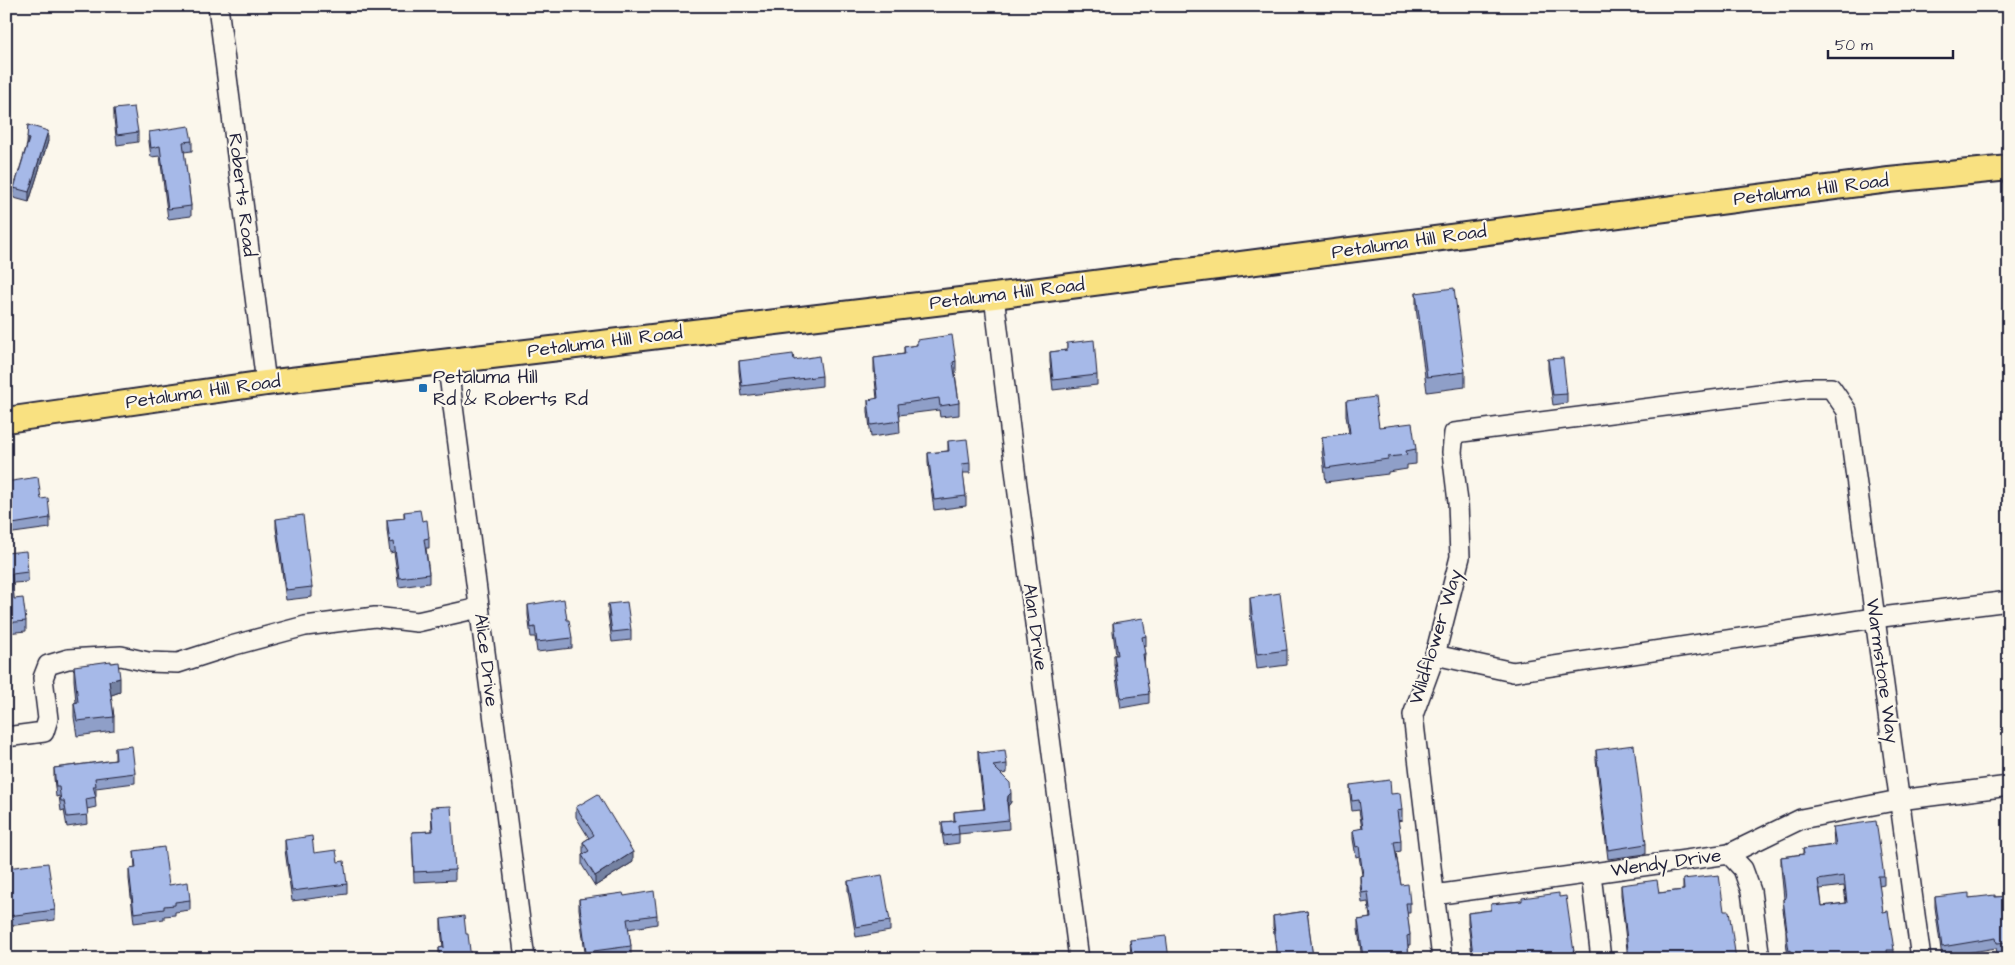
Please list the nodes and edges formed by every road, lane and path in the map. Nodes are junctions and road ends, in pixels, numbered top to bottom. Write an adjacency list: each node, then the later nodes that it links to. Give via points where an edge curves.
1 (218, 6): 5 (street, Roberts Road)
2 (2009, 168): 3 (main road, Petaluma Hill Road, via 1869,182)
3 (994, 296): 4 (main road, Petaluma Hill Road); 19 (street, Alan Drive)
4 (447, 360): 5 (main road, Petaluma Hill Road); 9 (street, Alice Drive)
5 (266, 383): 7 (main road, Petaluma Hill Road)
6 (1831, 388): 10 (street, Warmstone Way, via 1847,411); 11 (street, Wildflower Way, via 1807,388 1454,434 1452,452 1460,558)
7 (6, 420)
8 (2009, 601): 10 (street)
9 (479, 608): 12 (street, via 416,622 375,617 305,626 178,663 148,662 121,656 68,659 48,666 43,678 48,719 44,732); 18 (street, Alice Drive)
10 (1874, 618): 11 (street, via 1513,672); 14 (street, Warmstone Way)
11 (1435, 655): 17 (street, Wildflower Way, via 1413,715)
12 (6, 737)
13 (2009, 786): 14 (street, Wendy Drive)
14 (1899, 800): 15 (street, Wendy Drive, via 1801,819); 23 (street, Warmstone Way)
15 (1729, 854): 16 (street, Wendy Drive); 22 (street, via 1743,868 1751,891)
16 (1591, 874): 17 (street, Wendy Drive); 21 (street)
17 (1434, 895): 20 (street, Wildflower Way)
18 (525, 959)
19 (1079, 959)
20 (1442, 959)
21 (1602, 959)
22 (1760, 959)
23 (1921, 959)

